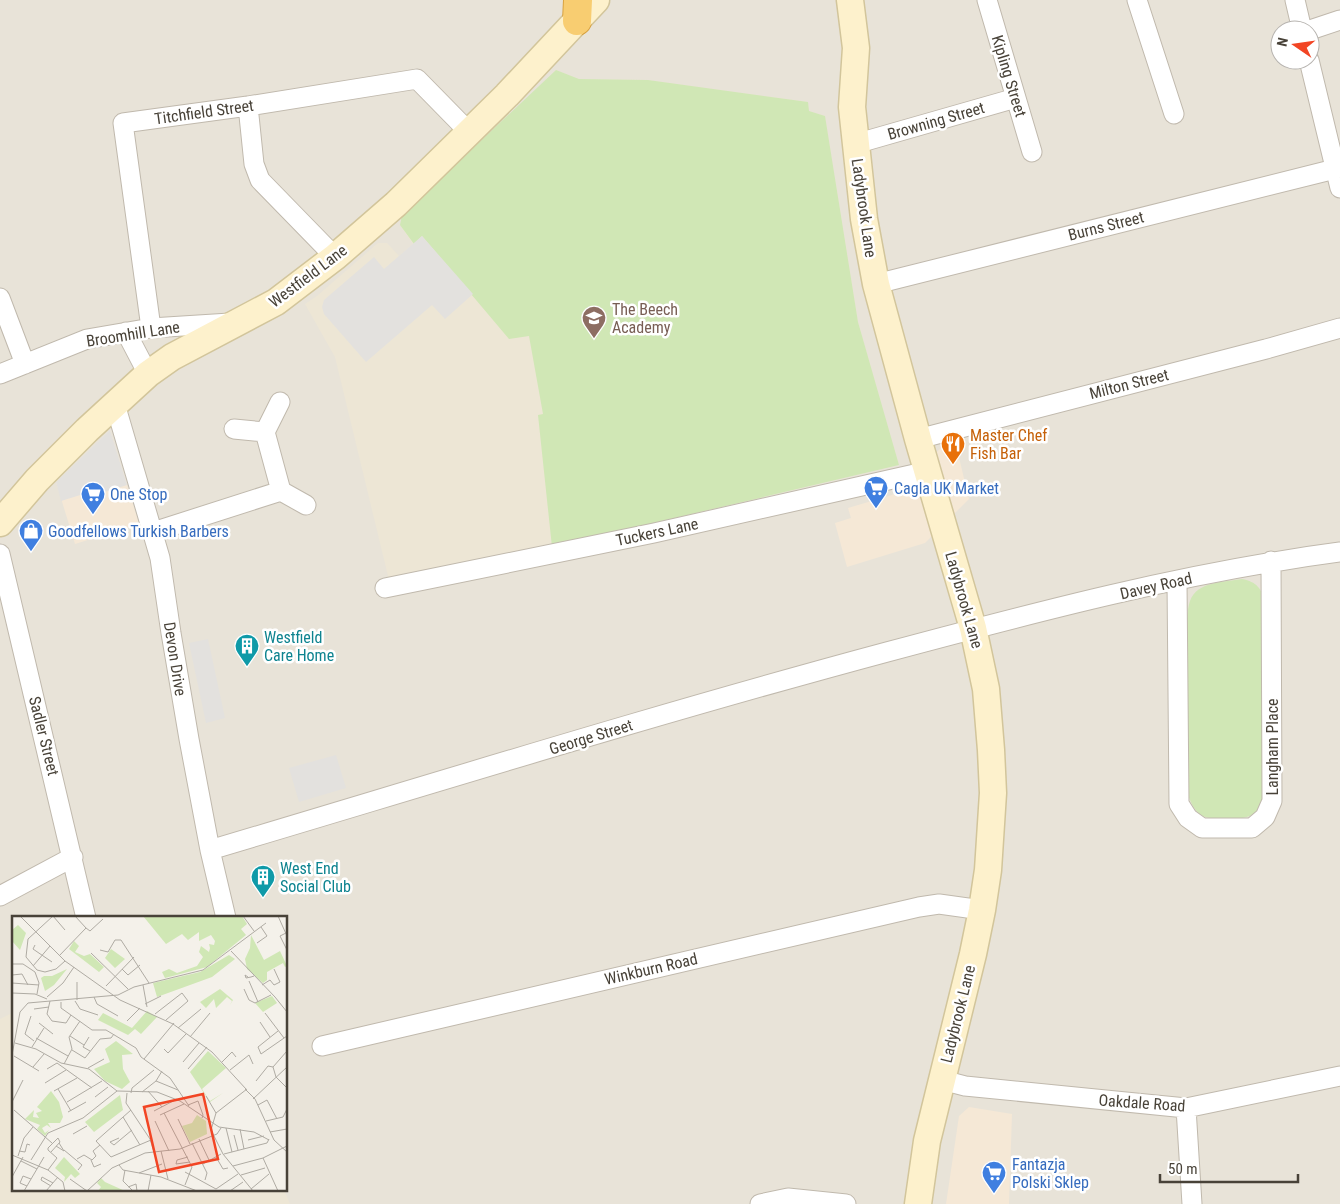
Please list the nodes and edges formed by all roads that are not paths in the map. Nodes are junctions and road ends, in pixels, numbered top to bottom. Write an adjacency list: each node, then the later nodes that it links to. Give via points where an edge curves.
1 (596, 0): 6 (street, Westfield Lane)
2 (850, 0): 15 (street, Ladybrook Lane, via 856,48 852,107)
3 (987, 0): 11 (street, Kipling Street)
4 (1137, 0): 13 (street)
5 (1295, 0): 7 (street)
6 (578, 10): 14 (street, Westfield Lane, via 507,95)
7 (1300, 20)
8 (1340, 20): 9 (street)
9 (1320, 27)
10 (1311, 70): 17 (street)
11 (1016, 98): 15 (street, Browning Street); 16 (street, Kipling Street)
12 (248, 106): 14 (street, Titchfield Street, via 417,79); 18 (street, via 254,164 260,180); 22 (street, Titchfield Street, via 123,123)
13 (1174, 114)
14 (468, 131): 18 (street, Westfield Lane, via 396,204)
15 (856, 144): 19 (street, Ladybrook Lane, via 864,219)
16 (1032, 152)
17 (1338, 177): 19 (street, Burns Street)
18 (335, 257): 21 (street, Westfield Lane, via 276,302)
19 (876, 284): 32 (street, Ladybrook Lane)
20 (0, 298): 25 (street)
21 (241, 322): 22 (street, Broomhill Lane); 27 (street, Westfield Lane, via 172,357)
22 (151, 328): 24 (street, Broomhill Lane)
23 (1340, 328): 32 (street, Milton Street)
24 (126, 332): 25 (street, Broomhill Lane, via 87,339); 27 (street)
25 (25, 364): 26 (street, Broomhill Lane)
26 (0, 374)
27 (148, 374): 29 (street, Westfield Lane)
28 (280, 402): 31 (street)
29 (115, 404): 36 (street, Westfield Lane, via 37,480); 37 (street, Devon Drive)
30 (234, 429): 31 (street)
31 (265, 432): 34 (street)
32 (918, 439): 33 (street, Ladybrook Lane)
33 (928, 471): 42 (street, Tuckers Lane, via 654,533); 43 (street, Ladybrook Lane)
34 (281, 491): 35 (street); 37 (street)
35 (306, 505)
36 (0, 523)
37 (153, 532): 44 (street, Devon Drive)
38 (1340, 552): 40 (street, Davey Road)
39 (0, 554): 45 (street, Sadler Street)
40 (1271, 561): 41 (street, Davey Road); 41 (street, Langham Place, via 1272,801 1265,816 1252,828 1202,828 1188,818 1179,804)
41 (1178, 580): 43 (street, Davey Road)
42 (385, 588)
43 (974, 628): 44 (street, George Street, via 797,676); 47 (street, Ladybrook Lane, via 986,689 992,750 993,792)
44 (210, 850): 49 (street, Devon Drive)
45 (73, 857): 46 (street); 48 (street, Sadler Street)
46 (0, 896)
47 (982, 910): 50 (street, Winkburn Road, via 938,904 919,907); 52 (street, Ladybrook Lane)
48 (86, 916)
49 (226, 916)
50 (322, 1046)
51 (1340, 1076): 53 (street, Oakdale Road)
52 (942, 1080): 53 (street, Oakdale Road, via 965,1086); 56 (street, Ladybrook Lane)
53 (1186, 1108): 57 (street)
54 (760, 1204): 55 (street, via 788,1198)
55 (846, 1204)
56 (918, 1204)
57 (1192, 1204)

